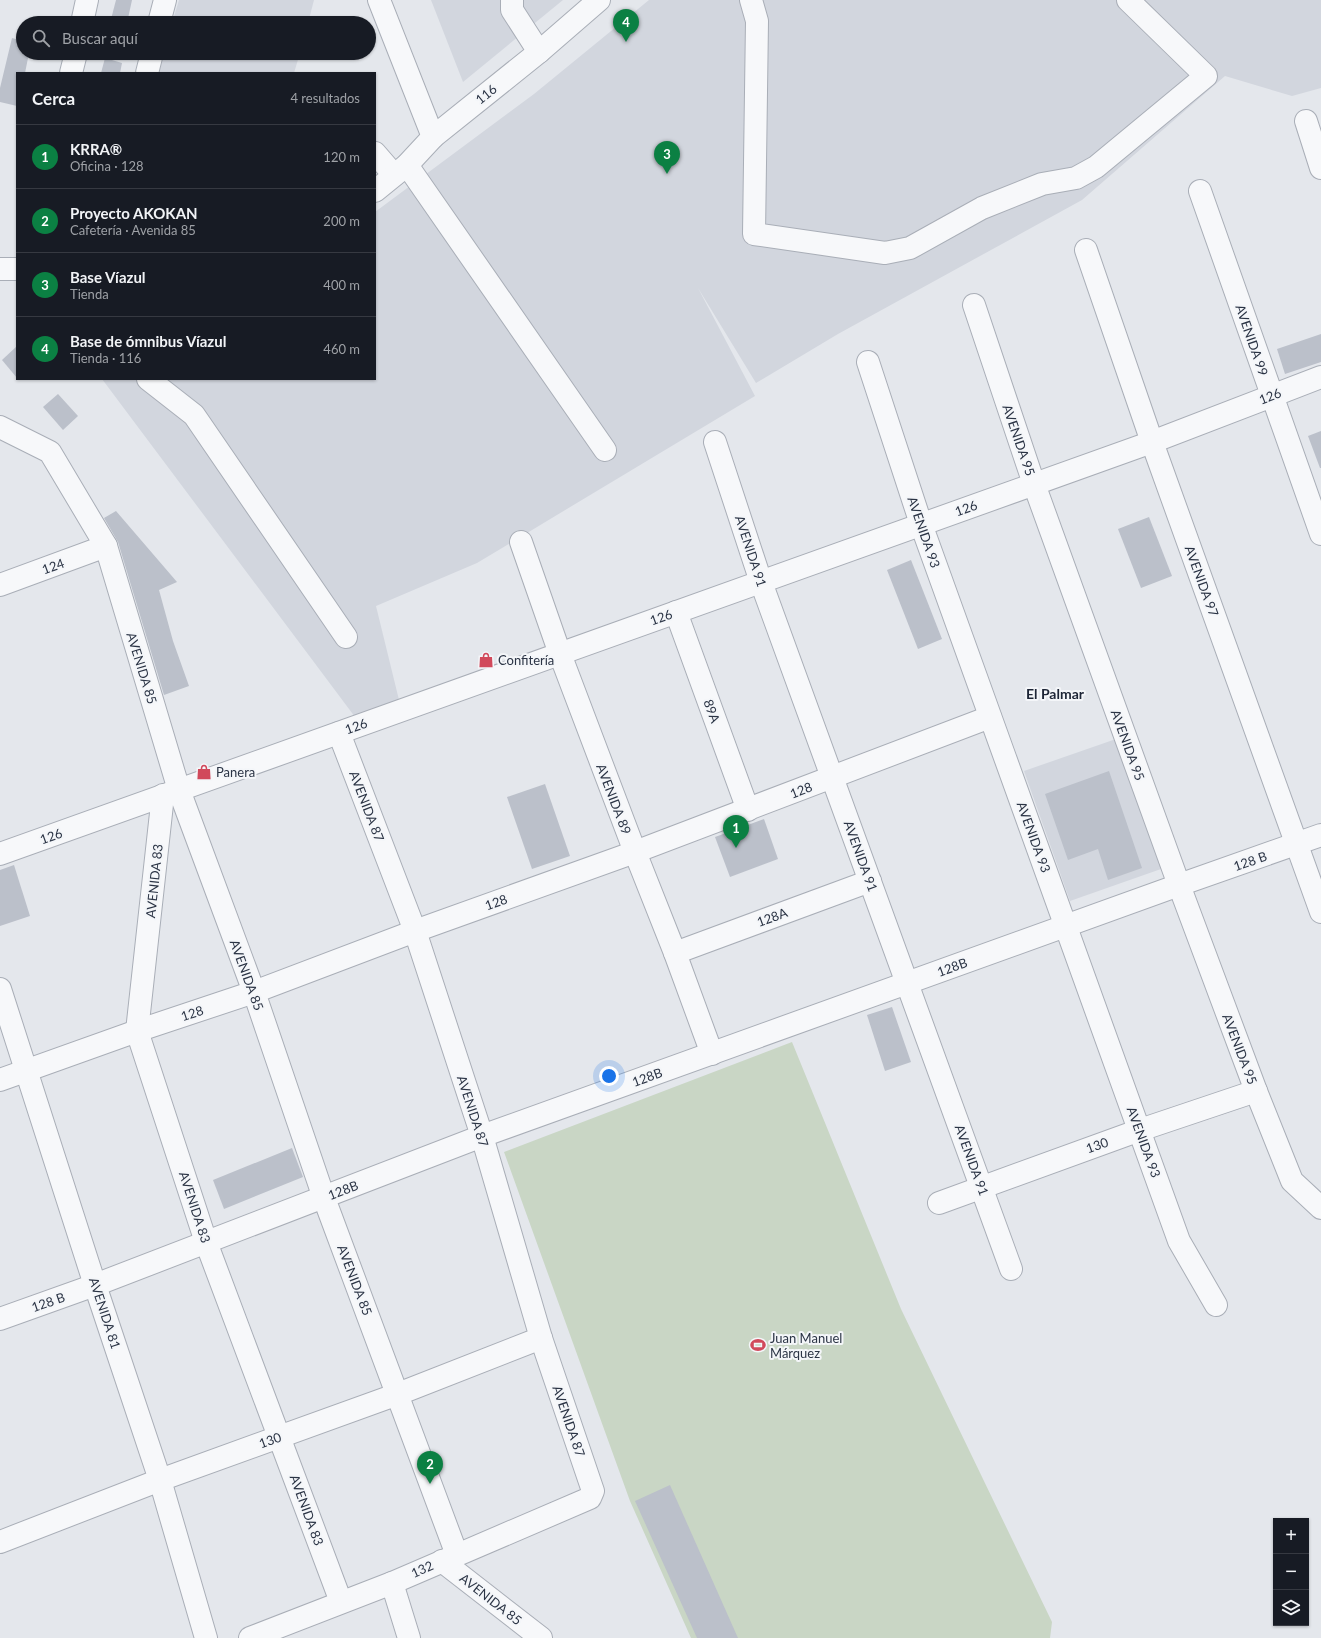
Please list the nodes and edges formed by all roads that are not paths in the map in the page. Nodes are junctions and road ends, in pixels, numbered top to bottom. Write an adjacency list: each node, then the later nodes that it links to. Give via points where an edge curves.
1 (87, 0): 8 (street)
2 (165, 0): 9 (street)
3 (379, 0): 16 (street)
4 (512, 0): 10 (street, via 512,10)
5 (599, 0): 10 (street, 116)
6 (751, 0): 7 (street, via 757,21 754,234 885,253 910,248 982,208 1042,184 1076,178 1096,167 1206,76)
7 (1128, 0)
8 (84, 16)
9 (161, 16)
10 (539, 52): 16 (street, 116)
11 (74, 60): 13 (street)
12 (150, 60): 14 (street)
13 (71, 72)
14 (147, 72)
15 (1306, 121): 18 (street)
16 (433, 137): 19 (street, 116)
17 (376, 154): 19 (street)
18 (1321, 168)
19 (400, 170): 20 (street, 116); 33 (street)
20 (376, 190)
21 (1200, 191): 29 (street, AVENIDA 99)
22 (1086, 250): 32 (street, AVENIDA 97)
23 (0, 269): 24 (street)
24 (16, 269)
25 (974, 305): 34 (street, AVENIDA 95)
26 (868, 362): 35 (street, AVENIDA 93)
27 (1321, 377): 29 (street, 126)
28 (149, 380): 42 (street, via 194,415)
29 (1271, 396): 32 (street, 126); 36 (street, AVENIDA 99)
30 (0, 427): 38 (street, AVENIDA 85, via 50,452)
31 (716, 442): 39 (street, AVENIDA 91)
32 (1152, 442): 34 (street, 126); 50 (street, AVENIDA 97)
33 (605, 450)
34 (1034, 484): 35 (street, 126); 54 (street, AVENIDA 95)
35 (921, 524): 39 (street, 126); 44 (street, AVENIDA 93)
36 (1321, 534)
37 (521, 542): 43 (street, AVENIDA 89)
38 (106, 546): 40 (street, 124); 47 (street, AVENIDA 85)
39 (761, 582): 41 (street, 126); 46 (street, AVENIDA 91)
40 (0, 585)
41 (676, 612): 43 (street, 126); 48 (street, 89A)
42 (346, 637)
43 (560, 654): 45 (street, 126); 51 (street, AVENIDA 89)
44 (990, 717): 46 (street, 128); 56 (street, AVENIDA 93)
45 (339, 732): 47 (street, 126); 57 (street, AVENIDA 87)
46 (832, 778): 48 (street, 128); 53 (street, AVENIDA 91)
47 (171, 793): 52 (street, 126); 61 (street, AVENIDA 85); 62 (street, AVENIDA 83)
48 (748, 810): 51 (street, 128)
49 (1321, 835): 50 (street, 128 B)
50 (1296, 845): 54 (street, 128 B); 55 (street, AVENIDA 97)
51 (635, 852): 57 (street, 128); 58 (street, AVENIDA 89)
52 (0, 854)
53 (870, 881): 58 (street, 128A); 59 (street, AVENIDA 91)
54 (1179, 885): 56 (street, 128B); 66 (street, AVENIDA 95)
55 (1321, 912)
56 (1066, 925): 59 (street, 128B); 67 (street, AVENIDA 93)
57 (415, 931): 61 (street, 128); 68 (street, AVENIDA 87)
58 (675, 953): 63 (street, AVENIDA 89)
59 (907, 984): 63 (street, 128B); 69 (street, AVENIDA 91)
60 (0, 989): 64 (street, AVENIDA 81)
61 (254, 992): 62 (street, 128); 70 (street, AVENIDA 85)
62 (137, 1031): 64 (street, 128); 73 (street, AVENIDA 83)
63 (712, 1054): 68 (street, 128B)
64 (26, 1070): 65 (street, 128); 75 (street, AVENIDA 81)
65 (0, 1080)
66 (1256, 1091): 67 (street, 130); 72 (street, AVENIDA 95, via 1292,1181)
67 (1140, 1130): 69 (street, 130); 76 (street, AVENIDA 93, via 1179,1241)
68 (482, 1136): 70 (street, 128B); 78 (street, AVENIDA 87)
69 (982, 1186): 71 (street, 130); 74 (street, AVENIDA 91)
70 (324, 1198): 73 (street, 128B); 79 (street, AVENIDA 85)
71 (939, 1203)
72 (1321, 1208)
73 (206, 1242): 75 (street, 128B); 80 (street, AVENIDA 83)
74 (1011, 1269)
75 (95, 1286): 77 (street, 128 B); 81 (street, AVENIDA 81)
76 (1216, 1305)
77 (0, 1319)
78 (541, 1338): 79 (street, 130); 82 (street, AVENIDA 87, via 593,1491)
79 (398, 1394): 80 (street, 130); 84 (street, AVENIDA 85)
80 (280, 1437): 81 (street, 130); 86 (street, AVENIDA 83)
81 (160, 1480): 83 (street, 130); 87 (street, AVENIDA 81)
82 (592, 1495): 84 (street, 132)
83 (0, 1542)
84 (449, 1558): 85 (street, 132); 90 (street, AVENIDA 85)
85 (392, 1583): 86 (street, 132); 89 (street)
86 (341, 1602): 88 (street, 132)
87 (206, 1638)
88 (250, 1638)
89 (409, 1638)
90 (541, 1638)

